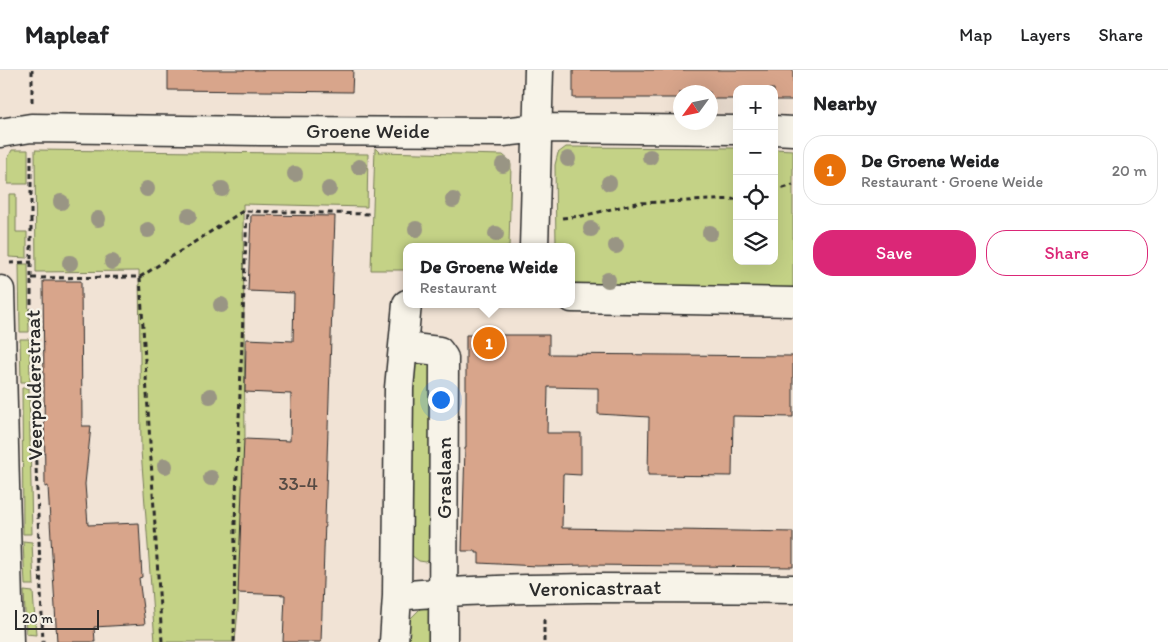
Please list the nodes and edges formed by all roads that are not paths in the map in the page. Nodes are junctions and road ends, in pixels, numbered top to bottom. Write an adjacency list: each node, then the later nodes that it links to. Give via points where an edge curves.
1 (539, 70): 2 (street)
2 (538, 128): 3 (street, Groene Weide); 6 (street, Groene Weide, via 503,132 31,128); 7 (street)
3 (733, 130)
4 (778, 130): 5 (street)
5 (793, 130)
6 (0, 133)
7 (534, 243)
8 (0, 290): 16 (street, Veerpolderstraat)
9 (575, 298): 10 (street)
10 (793, 302)
11 (407, 308): 12 (street)
12 (404, 347): 14 (street, Graslaan, via 439,351 444,358); 15 (street, via 400,388)
13 (793, 588): 14 (street, Veronicastraat)
14 (444, 592): 15 (street, Veronicastraat); 18 (street, Graslaan)
15 (397, 596): 17 (street)
16 (9, 642)
17 (394, 642)
18 (443, 642)

